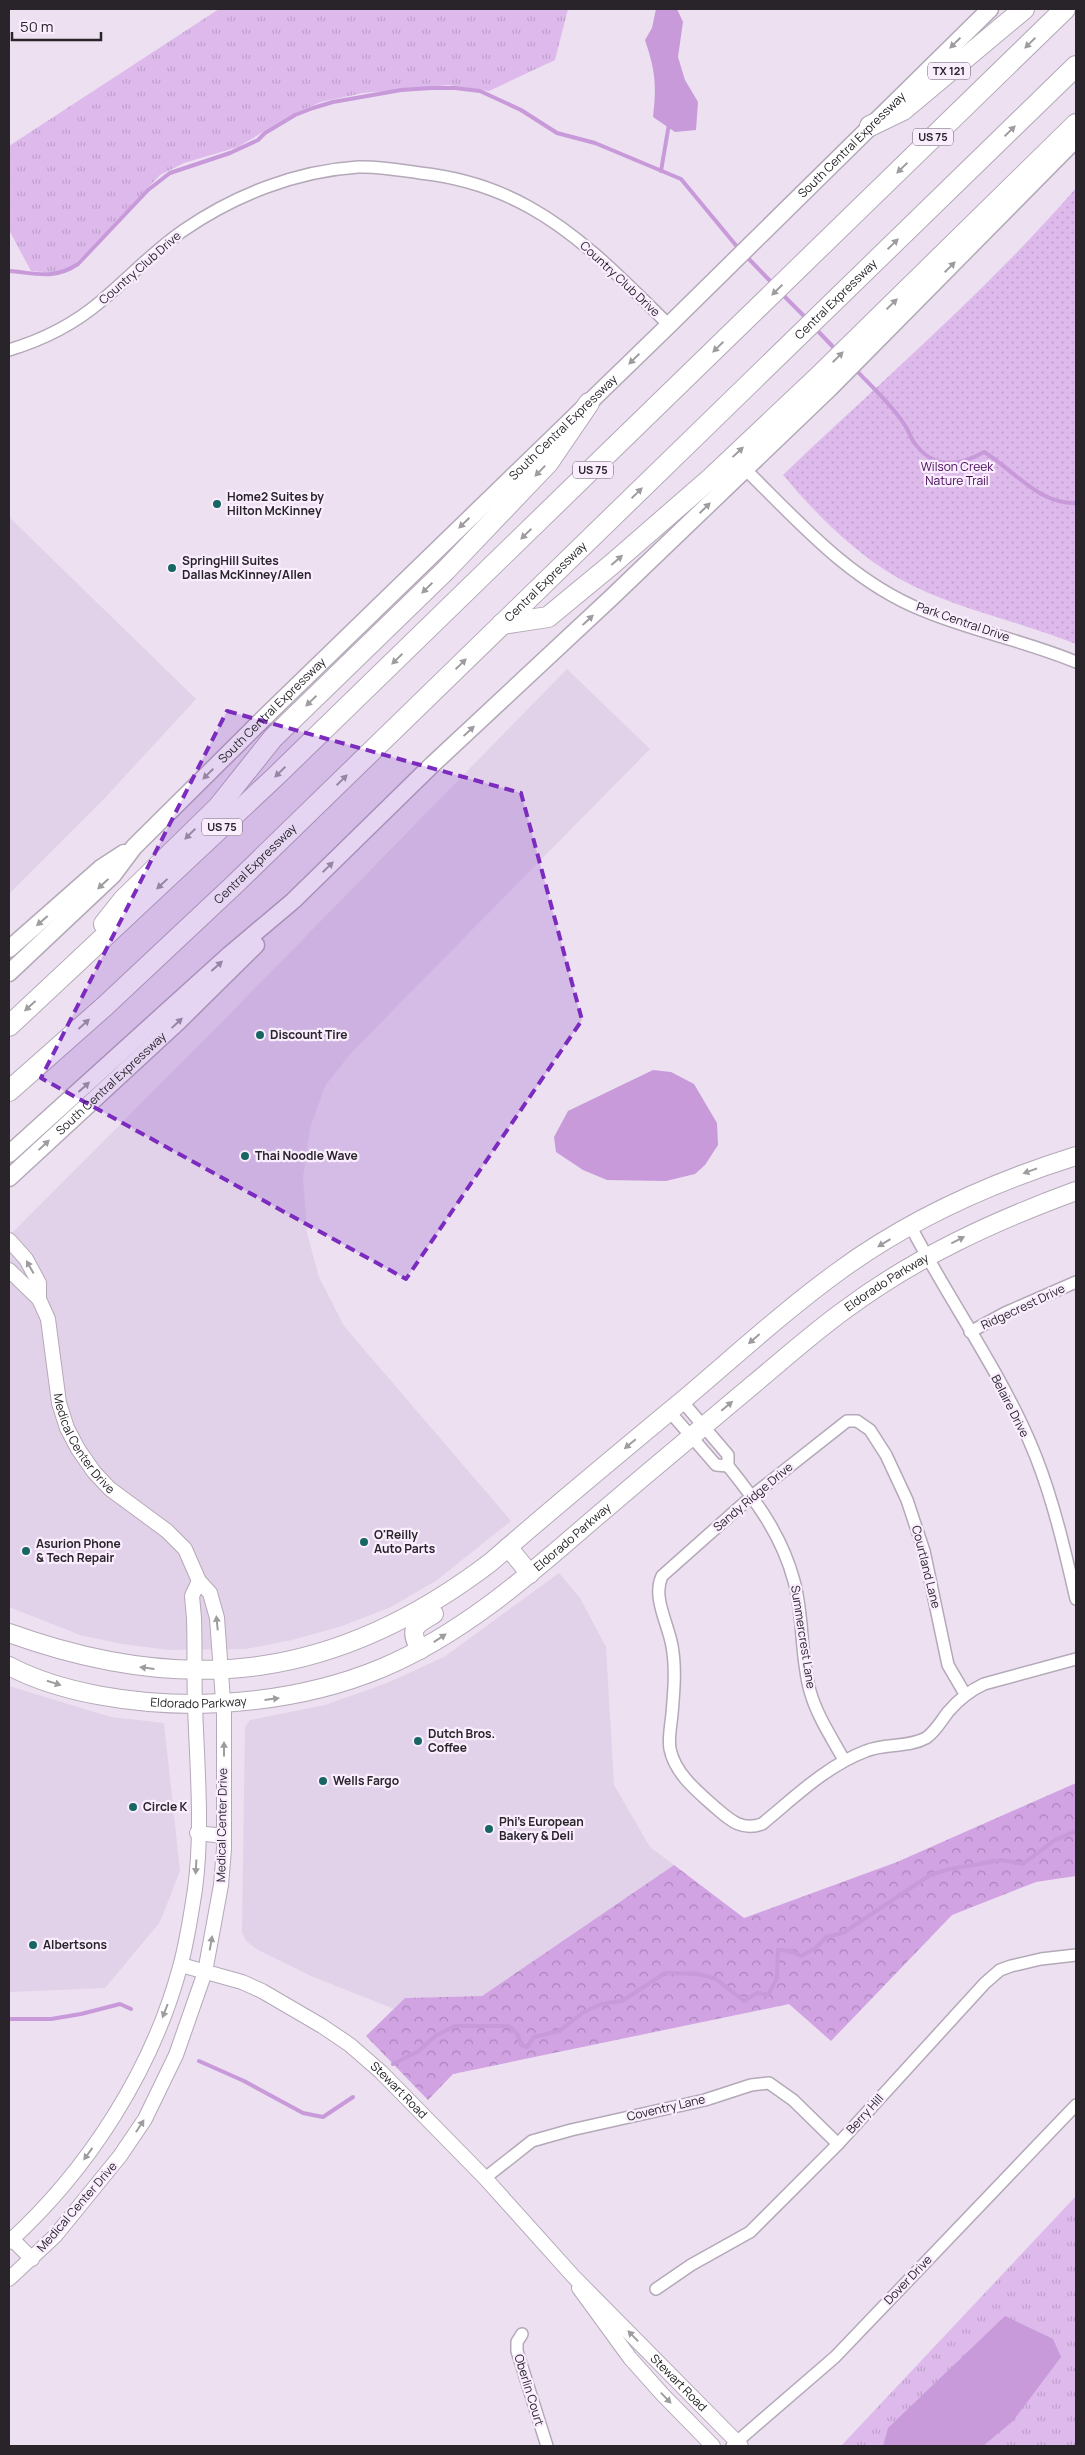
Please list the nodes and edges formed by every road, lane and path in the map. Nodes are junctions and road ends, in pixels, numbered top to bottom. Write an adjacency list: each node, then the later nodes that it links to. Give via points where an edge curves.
1 (990, 9): 6 (main road, South Central Expressway, one-way to 6)
2 (1024, 9): 6 (highway, TX 121, via 903,110)
3 (1065, 9): 20 (highway, US 75, one-way to 20, via 276,776)
4 (1076, 66): 14 (highway, Central Expressway, one-way to 4)
5 (1076, 124): 9 (highway, one-way to 5)
6 (870, 126): 8 (main road, South Central Expressway)
7 (1076, 139): 9 (main road, one-way to 7)
8 (669, 325): 10 (street, Country Club Drive, via 597,255 529,207 452,178 360,167 291,178 218,210 162,245 83,315 50,335); 12 (main road, South Central Expressway, one-way to 12)
9 (862, 345): 11 (highway, one-way to 9)
10 (9, 350)
11 (824, 382): 13 (main road, South Central Expressway); 14 (highway, one-way to 11, via 548,617)
12 (589, 403): 16 (main road, South Central Expressway, one-way to 16); 20 (highway, one-way to 20, via 548,463 446,570 273,738 218,807 124,900)
13 (745, 470): 15 (street, Park Central Drive, via 835,557 892,596 920,610); 17 (main road, South Central Expressway, one-way to 13, via 433,764)
14 (502, 624): 22 (highway, Central Expressway, one-way to 14, via 170,945)
15 (1076, 662)
16 (134, 847): 18 (main road, South Central Expressway, one-way to 18, via 101,868); 19 (main road, South Central Expressway, one-way to 19, via 112,875)
17 (293, 901): 23 (main road, South Central Expressway, one-way to 17); 25 (main road, South Central Expressway, one-way to 17, via 179,1022 272,930)
18 (9, 949)
19 (9, 973)
20 (54, 985): 21 (highway, US 75, one-way to 21)
21 (9, 1026)
22 (9, 1091)
23 (9, 1154)
24 (1076, 1156): 27 (main road, one-way to 27, via 998,1183)
25 (9, 1178)
26 (1076, 1191): 29 (main road, Eldorado Parkway, one-way to 26, via 1020,1212)
27 (911, 1227): 29 (street, Belaire Drive); 34 (main road, one-way to 34, via 827,1280)
28 (9, 1240): 32 (street, Medical Center Drive, one-way to 28, via 39,1283 26,1259)
29 (926, 1257): 33 (street, Belaire Drive); 36 (main road, Eldorado Parkway, one-way to 29, via 844,1310)
30 (9, 1270): 32 (street, Medical Center Drive)
31 (1076, 1282): 33 (street, Ridgecrest Drive, via 1005,1312)
32 (39, 1299): 42 (street, Medical Center Drive, via 48,1319 59,1403 74,1442 110,1489 167,1530 185,1549)
33 (970, 1332): 43 (street, Belaire Drive, via 1008,1397 1035,1455 1056,1514)
34 (676, 1406): 36 (street, Summercrest Lane); 36 (street, Summercrest Lane); 39 (main road, one-way to 39)
35 (857, 1420): 38 (street, Sandy Ridge Drive, via 847,1421); 52 (street, Courtland Lane, via 870,1430 886,1455 907,1500 924,1551 948,1665)
36 (697, 1431): 37 (street, Summercrest Lane, via 728,1455); 37 (street, Summercrest Lane, via 716,1465); 41 (main road, Eldorado Parkway)
37 (728, 1466): 38 (street, Summercrest Lane)
38 (752, 1496): 55 (street, Summercrest Lane, via 782,1545 802,1617 810,1692 822,1722); 55 (street, Sandy Ridge Drive, via 662,1576 657,1586 672,1646 674,1684 670,1748 675,1763 690,1785 732,1822 752,1827 762,1824)
39 (508, 1547): 40 (main road); 41 (main road)
40 (491, 1562): 46 (main road, via 462,1596 416,1626 413,1637); 51 (main road, via 421,1611 349,1644 295,1660)
41 (530, 1574): 46 (main road, Eldorado Parkway, one-way to 41)
42 (199, 1581): 50 (street, Medical Center Drive, via 192,1596); 51 (street, Medical Center Drive, one-way to 42, via 217,1618 210,1593)
43 (1076, 1599)
44 (9, 1633): 47 (main road)
45 (9, 1645): 47 (main road)
46 (420, 1650): 53 (main road, Eldorado Parkway, one-way to 46, via 274,1699 332,1686)
47 (66, 1652): 50 (main road, one-way to 47, via 172,1671 121,1664)
48 (1076, 1660): 52 (street, via 984,1684)
49 (9, 1666): 54 (main road, Eldorado Parkway, one-way to 54, via 72,1689 143,1702)
50 (196, 1670): 51 (main road); 54 (street, Medical Center Drive)
51 (220, 1670): 53 (street, Medical Center Drive)
52 (964, 1694): 55 (street, via 926,1738 868,1750)
53 (224, 1703): 54 (main road, Eldorado Parkway); 57 (street, Medical Center Drive, one-way to 53)
54 (195, 1704): 56 (street, Medical Center Drive)
55 (844, 1760)
56 (197, 1833): 57 (street); 59 (street, Medical Center Drive, one-way to 59, via 195,1888)
57 (224, 1836): 60 (street, Medical Center Drive, one-way to 57, via 221,1885)
58 (1076, 1955): 62 (street, Berry Hill, via 1040,1959 1000,1970)
59 (181, 1965): 60 (street, Stewart Road); 64 (street, Medical Center Drive, one-way to 64, via 154,2039 121,2103 87,2155 37,2215)
60 (205, 1972): 63 (street, Stewart Road, via 262,1991 350,2045 381,2072); 65 (street, Medical Center Drive, one-way to 60, via 99,2185 145,2119 176,2055)
61 (1076, 2105): 70 (street, Dover Drive, via 835,2357)
62 (838, 2144): 63 (street, Coventry Lane, via 794,2100 769,2084 760,2084 532,2141); 68 (street, Berry Hill, via 750,2232)
63 (485, 2178): 66 (street, Stewart Road)
64 (10, 2241): 65 (street)
65 (32, 2258): 67 (street, Medical Center Drive)
66 (573, 2276): 70 (street, Stewart Road, one-way to 66); 72 (street, Stewart Road, one-way to 72, via 583,2296 630,2358)
67 (9, 2279)
68 (656, 2289)
69 (522, 2334): 71 (street, Oberlin Court, via 517,2342 517,2351)
70 (736, 2445)
71 (547, 2446)
72 (713, 2446)

